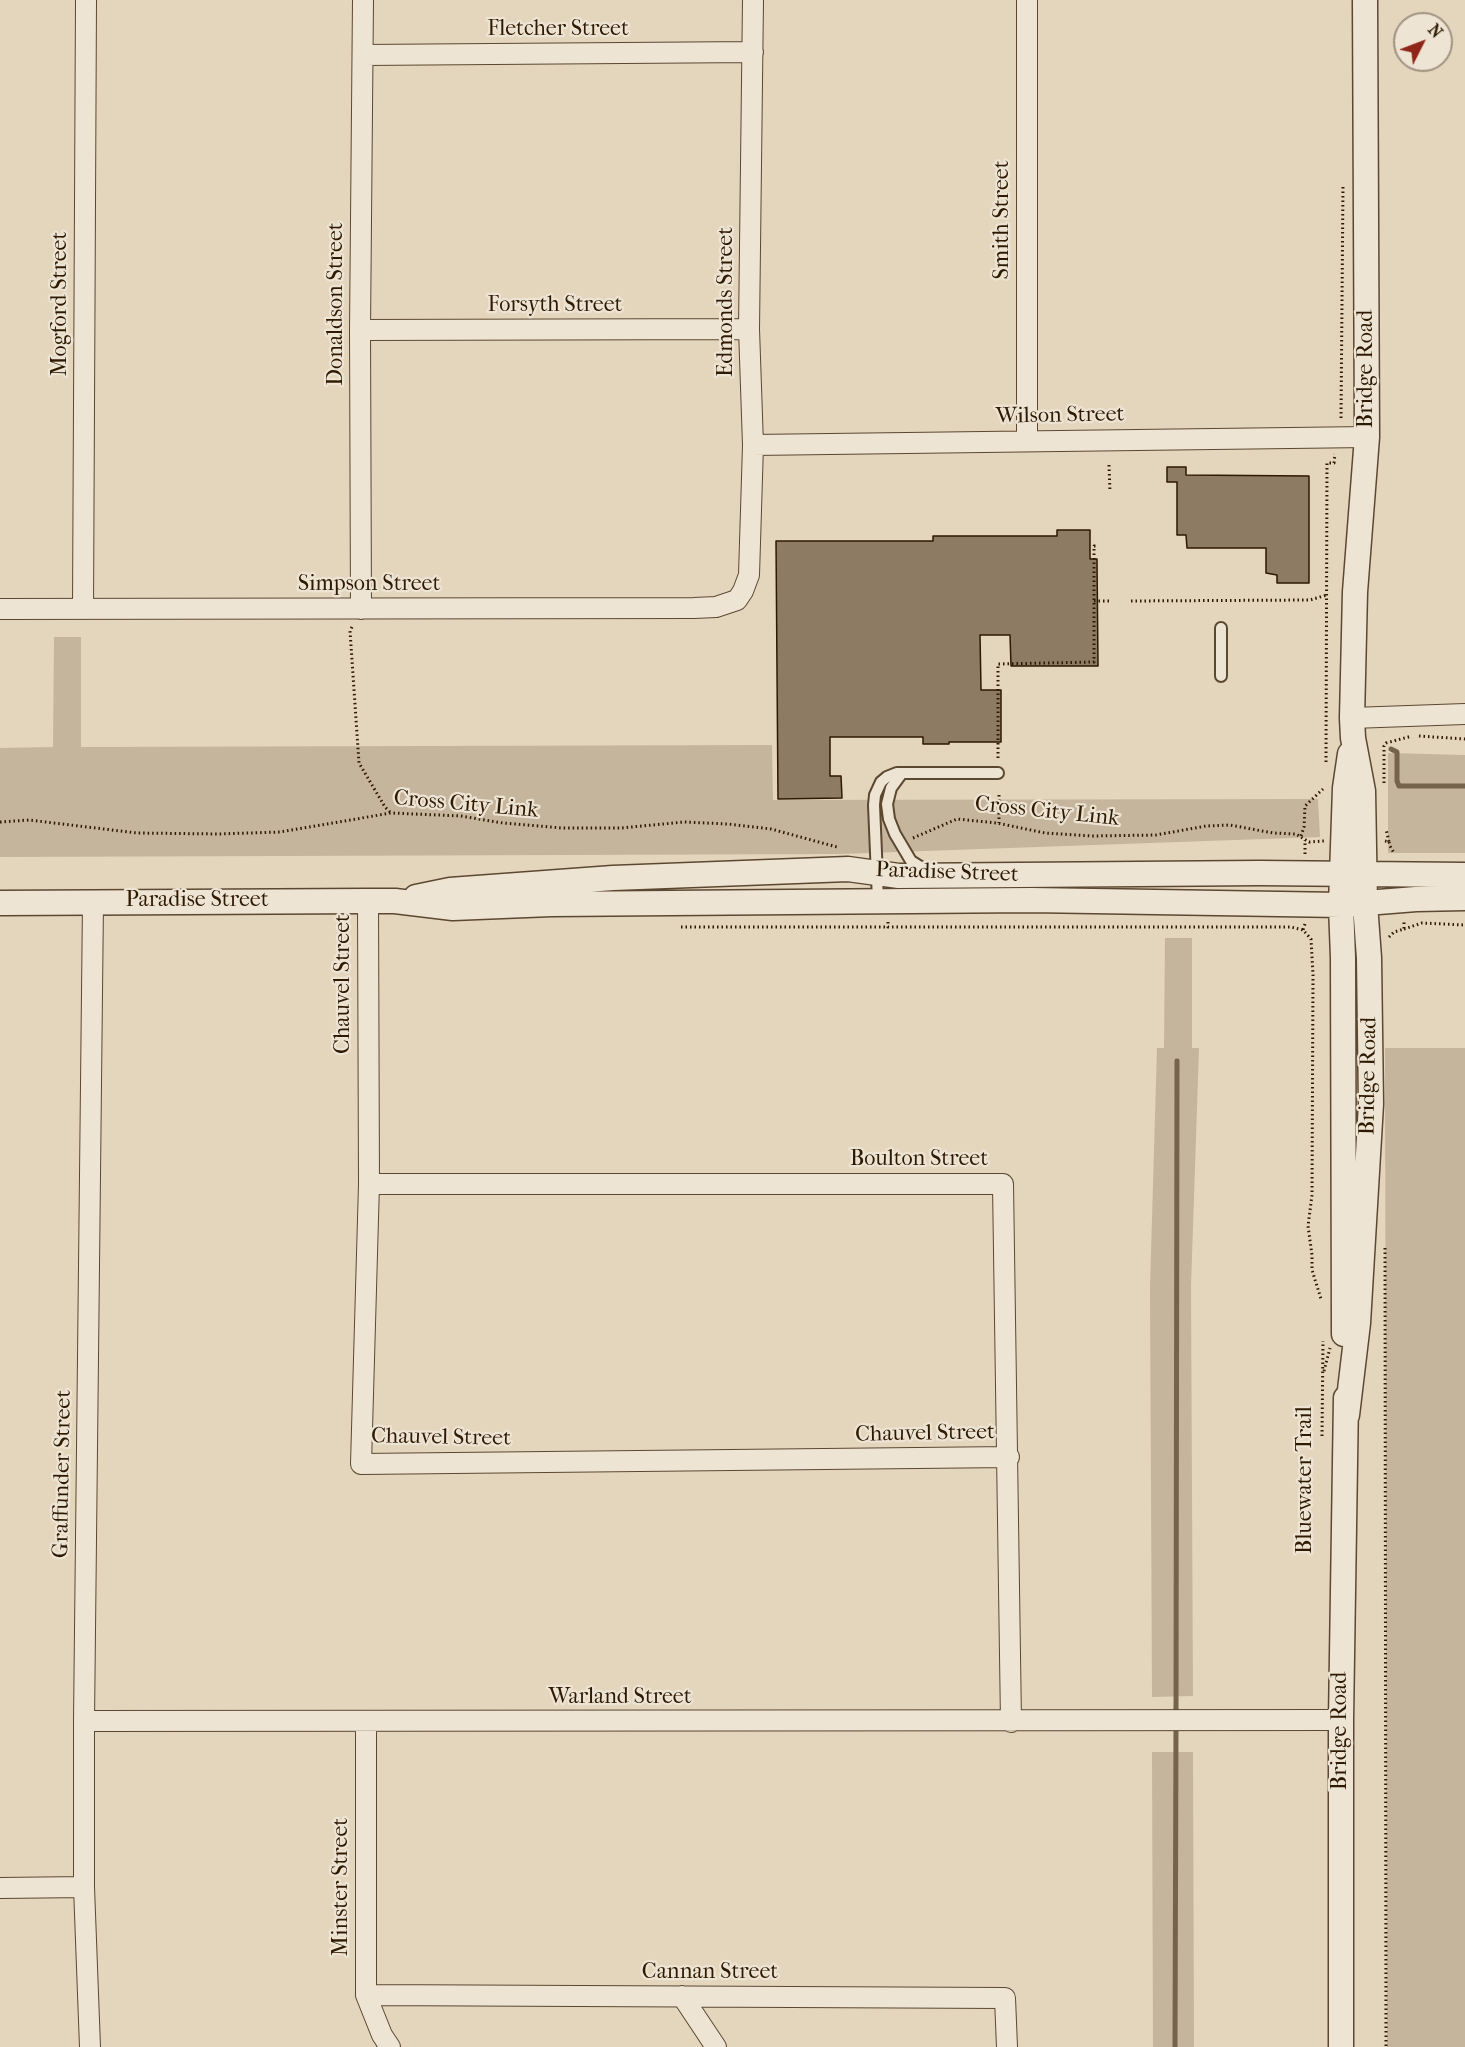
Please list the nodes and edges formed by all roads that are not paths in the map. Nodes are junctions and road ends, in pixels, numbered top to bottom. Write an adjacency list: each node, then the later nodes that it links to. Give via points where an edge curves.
1 (86, 0): 14 (street, Mogford Street)
2 (363, 0): 7 (street, Donaldson Street)
3 (753, 0): 6 (street, Edmonds Street)
4 (1027, 0): 11 (street, Smith Street)
5 (1365, 0): 10 (street, Bridge Road)
6 (753, 52): 7 (street, Fletcher Street); 8 (street, Edmonds Street)
7 (363, 55): 9 (street, Donaldson Street)
8 (749, 329): 9 (street, Forsyth Street); 12 (street, Edmonds Street)
9 (360, 330): 16 (street, Donaldson Street)
10 (1367, 437): 11 (street, Wilson Street); 20 (street, Bridge Road, via 1355,592)
11 (1027, 441): 12 (street, Wilson Street)
12 (753, 445): 13 (street, Edmonds Street, via 749,575)
13 (736, 600): 16 (street, Simpson Street, via 716,607 694,608)
14 (83, 608): 15 (street, Simpson Street); 16 (street, Simpson Street)
15 (0, 609)
16 (361, 609)
17 (1221, 628): 18 (lane)
18 (1221, 676)
19 (1465, 714): 20 (street)
20 (1353, 728): 24 (street, Bridge Road, via 1363,791)
21 (999, 768): 22 (lane)
22 (902, 773): 23 (lane, via 887,777 875,795); 25 (lane, via 891,788 889,819 911,861)
23 (877, 872): 25 (street, Paradise Street); 29 (street, Paradise Street, via 848,868 614,878 450,890); 34 (lane)
24 (1353, 875): 25 (street, Paradise Street); 26 (street, Paradise Street); 32 (street, Bridge Road); 33 (street, Bridge Road)
25 (936, 876)
26 (1465, 876)
27 (1465, 898): 32 (street, Paradise Street)
28 (368, 900): 29 (street, Paradise Street); 30 (street, Paradise Street); 35 (street, Chauvel Street)
29 (395, 901): 34 (street, Paradise Street, via 453,908 551,904)
30 (93, 902): 31 (street, Paradise Street); 39 (street, Graffunder Street)
31 (0, 903)
32 (1365, 904): 33 (street, Paradise Street); 36 (street, Bridge Road, via 1370,958 1371,1104 1358,1323)
33 (1341, 905): 34 (street, Paradise Street, via 1031,900); 36 (street, Bridge Road)
34 (883, 910)
35 (369, 1184): 37 (street, Boulton Street, via 1003,1184); 37 (street, Chauvel Street, via 362,1464)
36 (1347, 1415): 38 (street, Bridge Road)
37 (1009, 1457): 41 (street, Boulton Street)
38 (1341, 1720): 41 (street, Warland Street); 50 (street, Bridge Road)
39 (84, 1722): 40 (street, Warland Street); 42 (street, Graffunder Street)
40 (366, 1722): 41 (street, Warland Street); 44 (street, Minster Street)
41 (1011, 1722)
42 (84, 1887): 43 (street); 46 (street, Graffunder Street)
43 (0, 1888)
44 (366, 1995): 45 (street, Cannan Street); 47 (street, Minster Street)
45 (682, 1996): 48 (street); 49 (street, Cannan Street, via 1005,1998)
46 (90, 2047)
47 (390, 2047)
48 (716, 2047)
49 (1007, 2047)
50 (1341, 2047)

